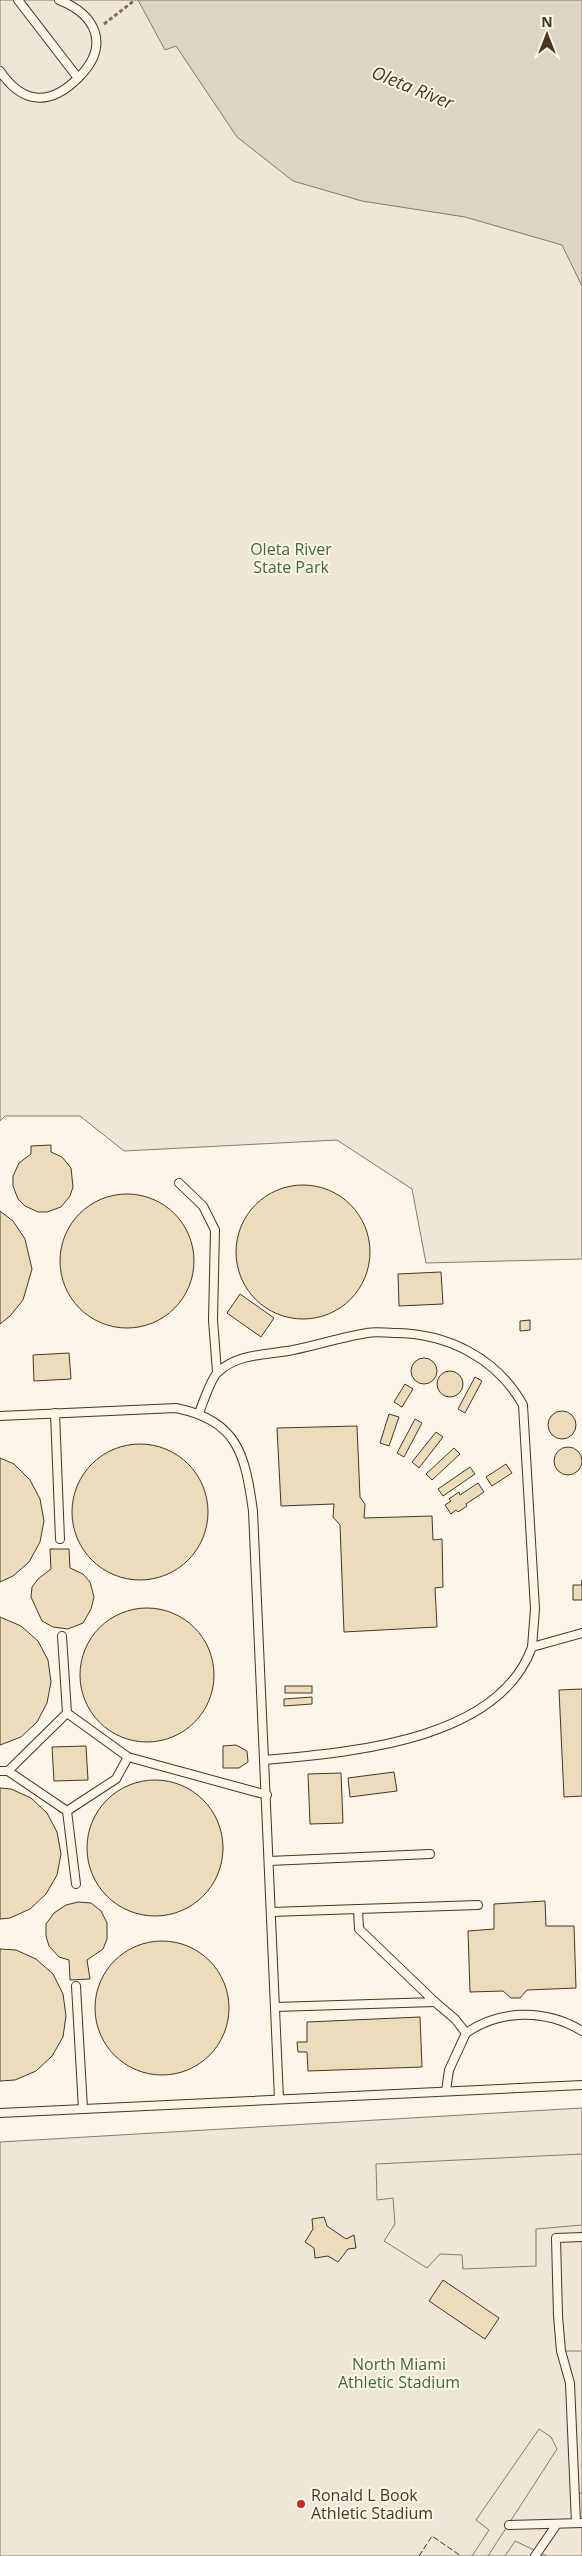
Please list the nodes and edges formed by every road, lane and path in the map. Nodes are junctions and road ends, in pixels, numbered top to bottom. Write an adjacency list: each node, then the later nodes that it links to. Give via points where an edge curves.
1 (18, 0): 6 (lane)
2 (60, 0): 4 (lane, via 82,11)
3 (134, 0): 4 (path)
4 (95, 31): 6 (lane, via 94,59)
5 (0, 71): 6 (lane, via 17,91 40,98 60,93)
6 (78, 78)
7 (179, 1184): 8 (lane, via 203,1206 216,1230 212,1320)
8 (217, 1372): 10 (lane); 15 (lane, via 246,1356 284,1352 369,1332 415,1333 439,1338 467,1351 500,1374 514,1388 523,1405 535,1609)
9 (55, 1413): 10 (lane, via 176,1408); 11 (lane); 12 (lane)
10 (199, 1413): 18 (lane, via 224,1429 241,1451 248,1476 253,1511)
11 (0, 1416)
12 (60, 1539)
13 (582, 1634): 15 (lane)
14 (62, 1636): 16 (lane)
15 (532, 1647): 18 (lane, via 526,1665 499,1694 439,1728 382,1746)
16 (67, 1713): 17 (lane); 19 (lane)
17 (128, 1758): 20 (lane); 21 (lane, via 116,1779)
18 (265, 1760): 20 (lane)
19 (4, 1771): 21 (lane)
20 (267, 1794): 23 (lane)
21 (67, 1810): 24 (lane)
22 (430, 1854): 23 (lane)
23 (268, 1861): 27 (lane)
24 (76, 1884)
25 (478, 1905): 26 (lane)
26 (358, 1910): 27 (lane); 29 (lane, via 359,1929)
27 (271, 1912): 30 (lane)
28 (76, 1986): 36 (lane)
29 (435, 2002): 30 (lane); 32 (lane)
30 (275, 2007): 35 (lane)
31 (582, 2031): 32 (lane, via 553,2018 514,2015 480,2023)
32 (466, 2033): 34 (lane, via 449,2070)
33 (582, 2085): 34 (lane)
34 (446, 2091): 35 (lane)
35 (279, 2099): 36 (lane)
36 (83, 2109): 37 (lane)
37 (0, 2114)
38 (582, 2237): 39 (lane, via 556,2238 558,2316 571,2399)
39 (579, 2523): 40 (lane)
40 (557, 2524): 41 (lane); 42 (lane)
41 (509, 2525)
42 (535, 2556)

